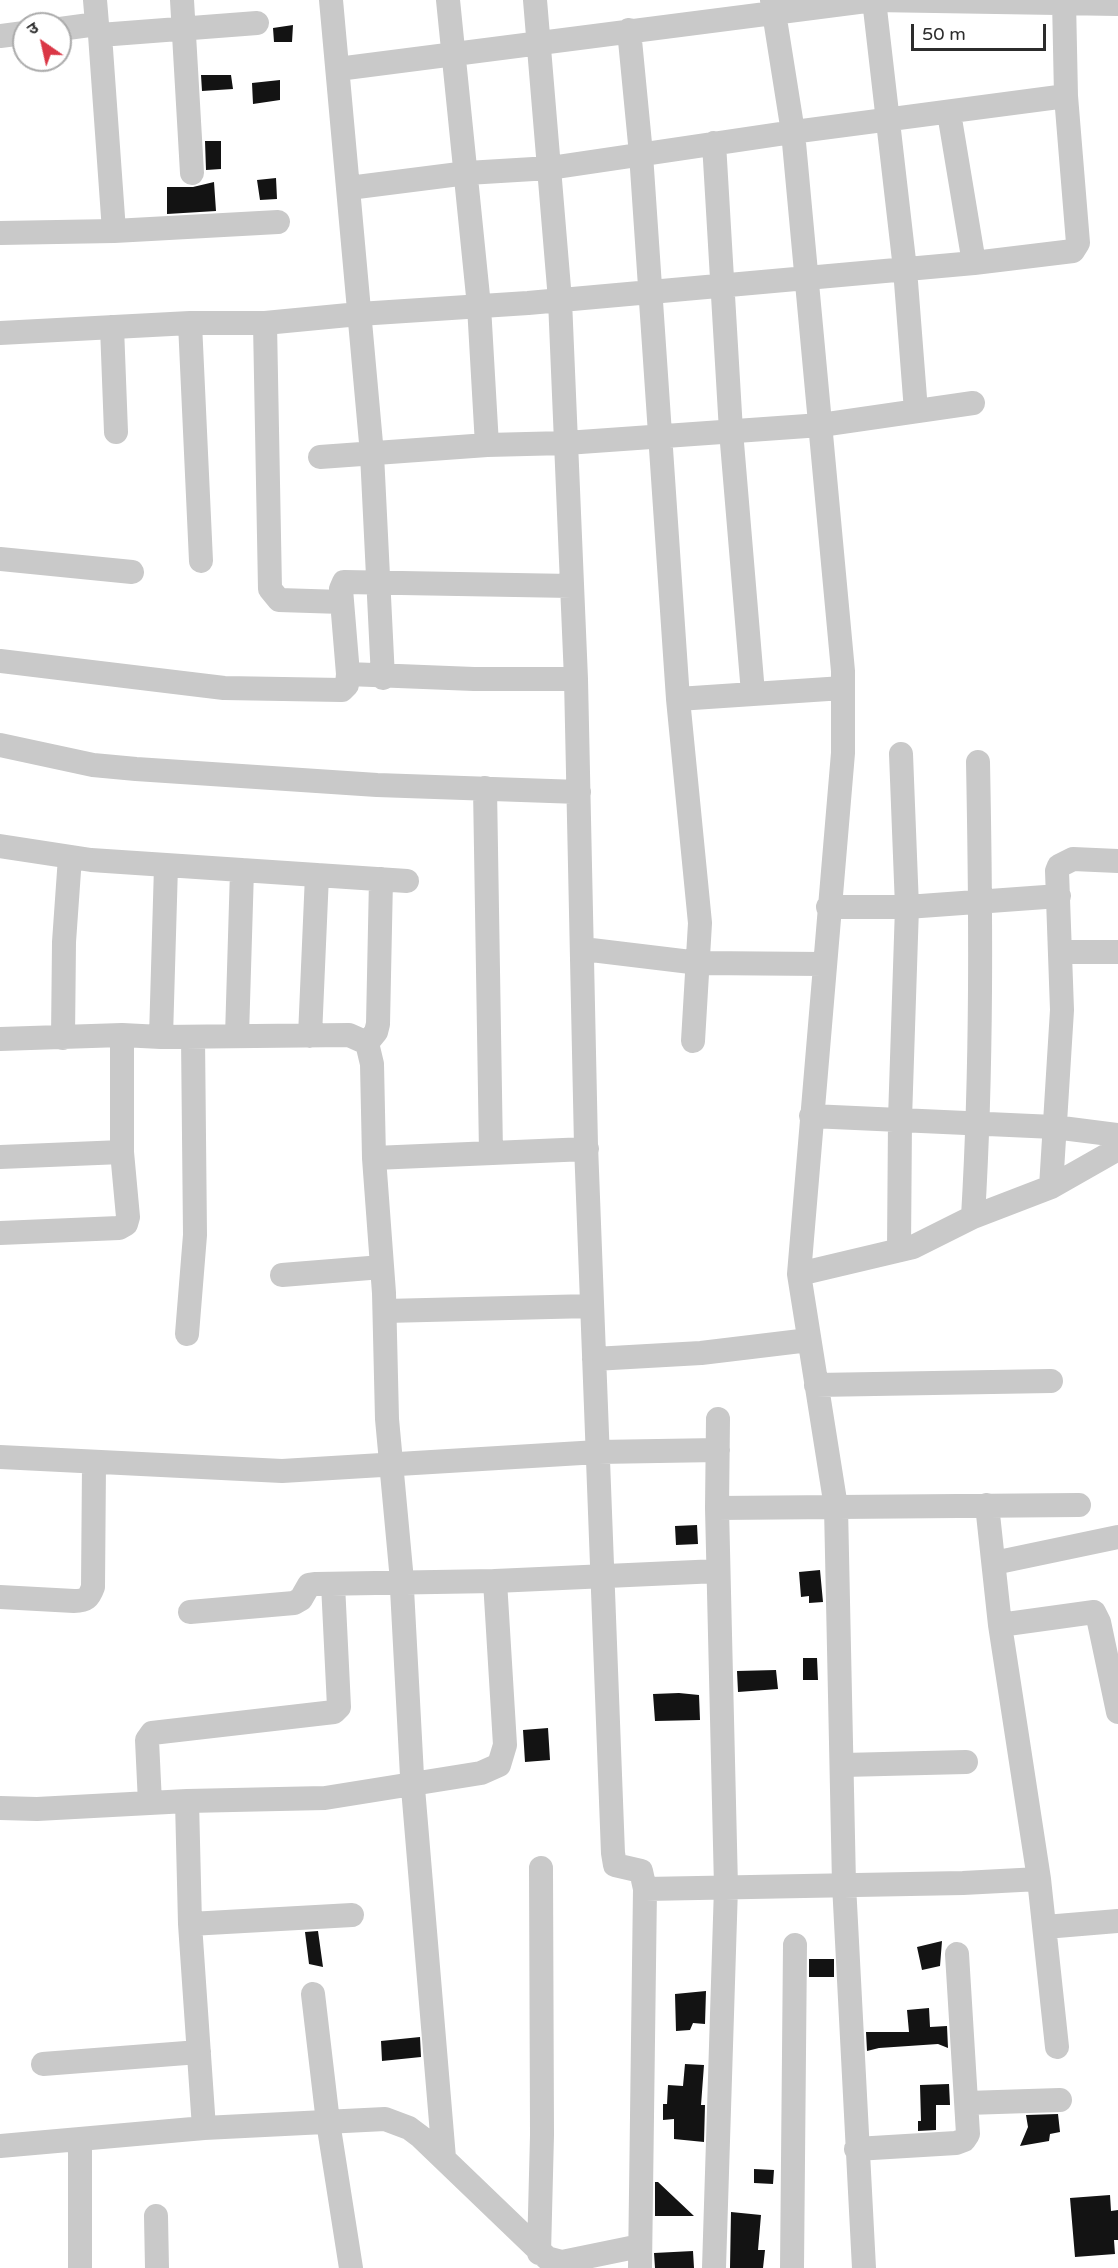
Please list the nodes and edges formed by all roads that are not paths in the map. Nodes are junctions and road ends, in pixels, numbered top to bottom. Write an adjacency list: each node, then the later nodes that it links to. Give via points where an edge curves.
1 (95, 0): 13 (street)
2 (182, 0): 14 (street)
3 (331, 0): 18 (street)
4 (448, 0): 17 (street)
5 (535, 0): 16 (street)
6 (874, 0): 7 (street); 10 (street); 21 (street)
7 (969, 1): 8 (street)
8 (1064, 2): 9 (street); 19 (street)
9 (1118, 4)
10 (773, 7): 15 (street); 22 (street)
11 (257, 23): 14 (street)
12 (72, 28): 13 (street)
13 (98, 29): 14 (street); 30 (street)
14 (183, 29): 27 (street)
15 (629, 30): 16 (street); 24 (street)
16 (538, 42): 17 (street); 25 (street)
17 (452, 54): 18 (street); 26 (street)
18 (338, 69): 28 (street)
19 (1066, 96): 20 (street); 32 (street, via 1077,248)
20 (949, 113): 21 (street); 32 (street)
21 (886, 121): 22 (street); 33 (street)
22 (793, 132): 23 (street); 34 (street)
23 (714, 143): 24 (street); 35 (street)
24 (641, 154): 25 (street); 36 (street)
25 (550, 168): 26 (street); 37 (street)
26 (466, 173): 28 (street); 38 (street)
27 (192, 174)
28 (349, 188): 39 (street)
29 (278, 222): 30 (street)
30 (114, 231): 31 (street)
31 (0, 233)
32 (974, 263): 33 (street)
33 (904, 269): 34 (street); 45 (street)
34 (807, 278): 35 (street); 46 (street)
35 (722, 286): 36 (street); 47 (street)
36 (651, 292): 37 (street); 49 (street)
37 (560, 300): 38 (street); 50 (street)
38 (479, 306): 39 (street); 51 (street)
39 (359, 314): 41 (street); 52 (street)
40 (190, 323): 41 (street); 42 (street); 55 (street)
41 (265, 323): 59 (street, via 270,589 279,600)
42 (112, 327): 43 (street); 48 (street)
43 (0, 333)
44 (972, 403): 45 (street)
45 (916, 411): 46 (street)
46 (821, 425): 47 (street); 64 (street)
47 (731, 431): 49 (street); 65 (street)
48 (116, 432)
49 (661, 434): 50 (street); 66 (street)
50 (566, 443): 51 (street); 58 (street)
51 (487, 445): 52 (street)
52 (372, 454): 53 (street); 57 (street)
53 (320, 456)
54 (0, 559): 56 (street)
55 (201, 561)
56 (132, 572)
57 (379, 582): 58 (street); 59 (street, via 344,582); 62 (street)
58 (572, 586): 63 (street)
59 (342, 602): 61 (street)
60 (0, 661): 61 (street, via 224,688 342,690)
61 (348, 674): 62 (street)
62 (383, 678): 63 (street)
63 (576, 679): 71 (street)
64 (843, 688): 65 (street); 82 (street, via 843,753)
65 (753, 693): 66 (street)
66 (678, 699): 87 (street, via 700,923)
67 (0, 745): 70 (street, via 125,768)
68 (901, 754): 83 (street)
69 (978, 762): 81 (street)
70 (485, 788): 71 (street); 106 (street)
71 (579, 792): 84 (street)
72 (0, 846): 73 (street)
73 (70, 857): 75 (street); 94 (street)
74 (1118, 861): 80 (street, via 1062,862 1058,871)
75 (166, 866): 76 (street); 92 (street)
76 (242, 870): 77 (street); 90 (street)
77 (317, 874): 78 (street); 91 (street)
78 (381, 879): 79 (street); 97 (street, via 378,1024)
79 (407, 881)
80 (1059, 896): 81 (street); 85 (street)
81 (981, 902): 83 (street); 100 (street)
82 (828, 907): 83 (street); 88 (street)
83 (907, 907): 99 (street)
84 (582, 949): 87 (street); 103 (street)
85 (1062, 952): 86 (street); 101 (street, via 1060,1078)
86 (1118, 952)
87 (699, 963): 88 (street); 96 (street)
88 (823, 964): 98 (street)
89 (122, 1035): 92 (street); 94 (street); 105 (street)
90 (237, 1036): 91 (street); 93 (street)
91 (310, 1036): 97 (street, via 349,1035)
92 (161, 1037): 93 (street)
93 (193, 1037): 118 (street, via 195,1235)
94 (63, 1038): 95 (street)
95 (0, 1039)
96 (693, 1041)
97 (367, 1043): 108 (street, via 372,1064)
98 (811, 1116): 99 (street); 114 (street)
99 (900, 1119): 100 (street); 112 (street)
100 (979, 1125): 101 (street); 110 (street)
101 (1054, 1128): 102 (street); 109 (street)
102 (1118, 1135)
103 (586, 1149): 106 (street); 116 (street)
104 (1118, 1149): 109 (street)
105 (123, 1152): 107 (street); 111 (street, via 128,1217 122,1227)
106 (491, 1153): 108 (street)
107 (0, 1157)
108 (374, 1158): 113 (street)
109 (1052, 1187): 110 (street)
110 (973, 1217): 112 (street)
111 (0, 1233)
112 (899, 1250): 114 (street)
113 (382, 1267): 115 (street); 117 (street)
114 (799, 1274): 119 (street)
115 (282, 1275)
116 (592, 1306): 117 (street); 120 (street)
117 (385, 1311): 127 (street)
118 (187, 1334)
119 (809, 1340): 120 (street, via 701,1353); 122 (street)
120 (594, 1359): 125 (street)
121 (1050, 1381): 122 (street)
122 (816, 1385): 131 (street)
123 (718, 1419): 124 (street)
124 (718, 1450): 125 (street); 132 (street)
125 (598, 1452): 127 (street); 136 (street)
126 (0, 1457): 128 (street)
127 (391, 1462): 128 (street, via 282,1471); 139 (street)
128 (94, 1464): 140 (street, via 90,1596 74,1601)
129 (987, 1505): 130 (street); 131 (street); 134 (street)
130 (1079, 1505)
131 (836, 1507): 132 (street); 145 (street)
132 (717, 1508): 135 (street)
133 (1118, 1538): 134 (street)
134 (994, 1563): 142 (street)
135 (718, 1571): 136 (street); 153 (street)
136 (604, 1575): 137 (street); 154 (street, via 613,1859 619,1867 641,1871)
137 (495, 1581): 139 (street); 146 (street, via 503,1756 499,1765 481,1773)
138 (333, 1584): 139 (street); 141 (street, via 309,1585 294,1603); 148 (street, via 339,1707 334,1712 152,1733 147,1740)
139 (402, 1584): 146 (street)
140 (0, 1597)
141 (190, 1612)
142 (1000, 1625): 143 (street, via 1094,1612); 151 (street)
143 (1118, 1712)
144 (966, 1762): 145 (street)
145 (843, 1765): 152 (street)
146 (413, 1785): 147 (street, via 325,1798); 172 (street)
147 (187, 1801): 148 (street); 157 (street)
148 (150, 1803): 149 (street)
149 (0, 1808)
150 (542, 1868): 174 (street)
151 (1039, 1878): 152 (street); 158 (street)
152 (844, 1884): 153 (street); 171 (street)
153 (726, 1887): 154 (street); 179 (street)
154 (645, 1889): 175 (street)
155 (352, 1915): 157 (street)
156 (1118, 1921): 158 (street)
157 (190, 1924): 163 (street)
158 (1045, 1928): 162 (street)
159 (795, 1945): 180 (street)
160 (957, 1954): 166 (street)
161 (314, 1994): 167 (street)
162 (1057, 2047)
163 (199, 2052): 164 (street); 168 (street)
164 (43, 2064)
165 (1060, 2100): 166 (street)
166 (967, 2103): 171 (street, via 968,2134 964,2140)
167 (328, 2122): 168 (street); 172 (street, via 395,2122 409,2128); 178 (street)
168 (204, 2128): 169 (street)
169 (80, 2139): 170 (street); 176 (street)
170 (0, 2146)
171 (856, 2149): 181 (street)
172 (444, 2158): 174 (street)
173 (156, 2216): 177 (street)
174 (539, 2253): 175 (street, via 562,2262)
175 (640, 2257)
176 (80, 2268)
177 (157, 2268)
178 (351, 2268)
179 (714, 2268)
180 (792, 2268)
181 (864, 2268)

